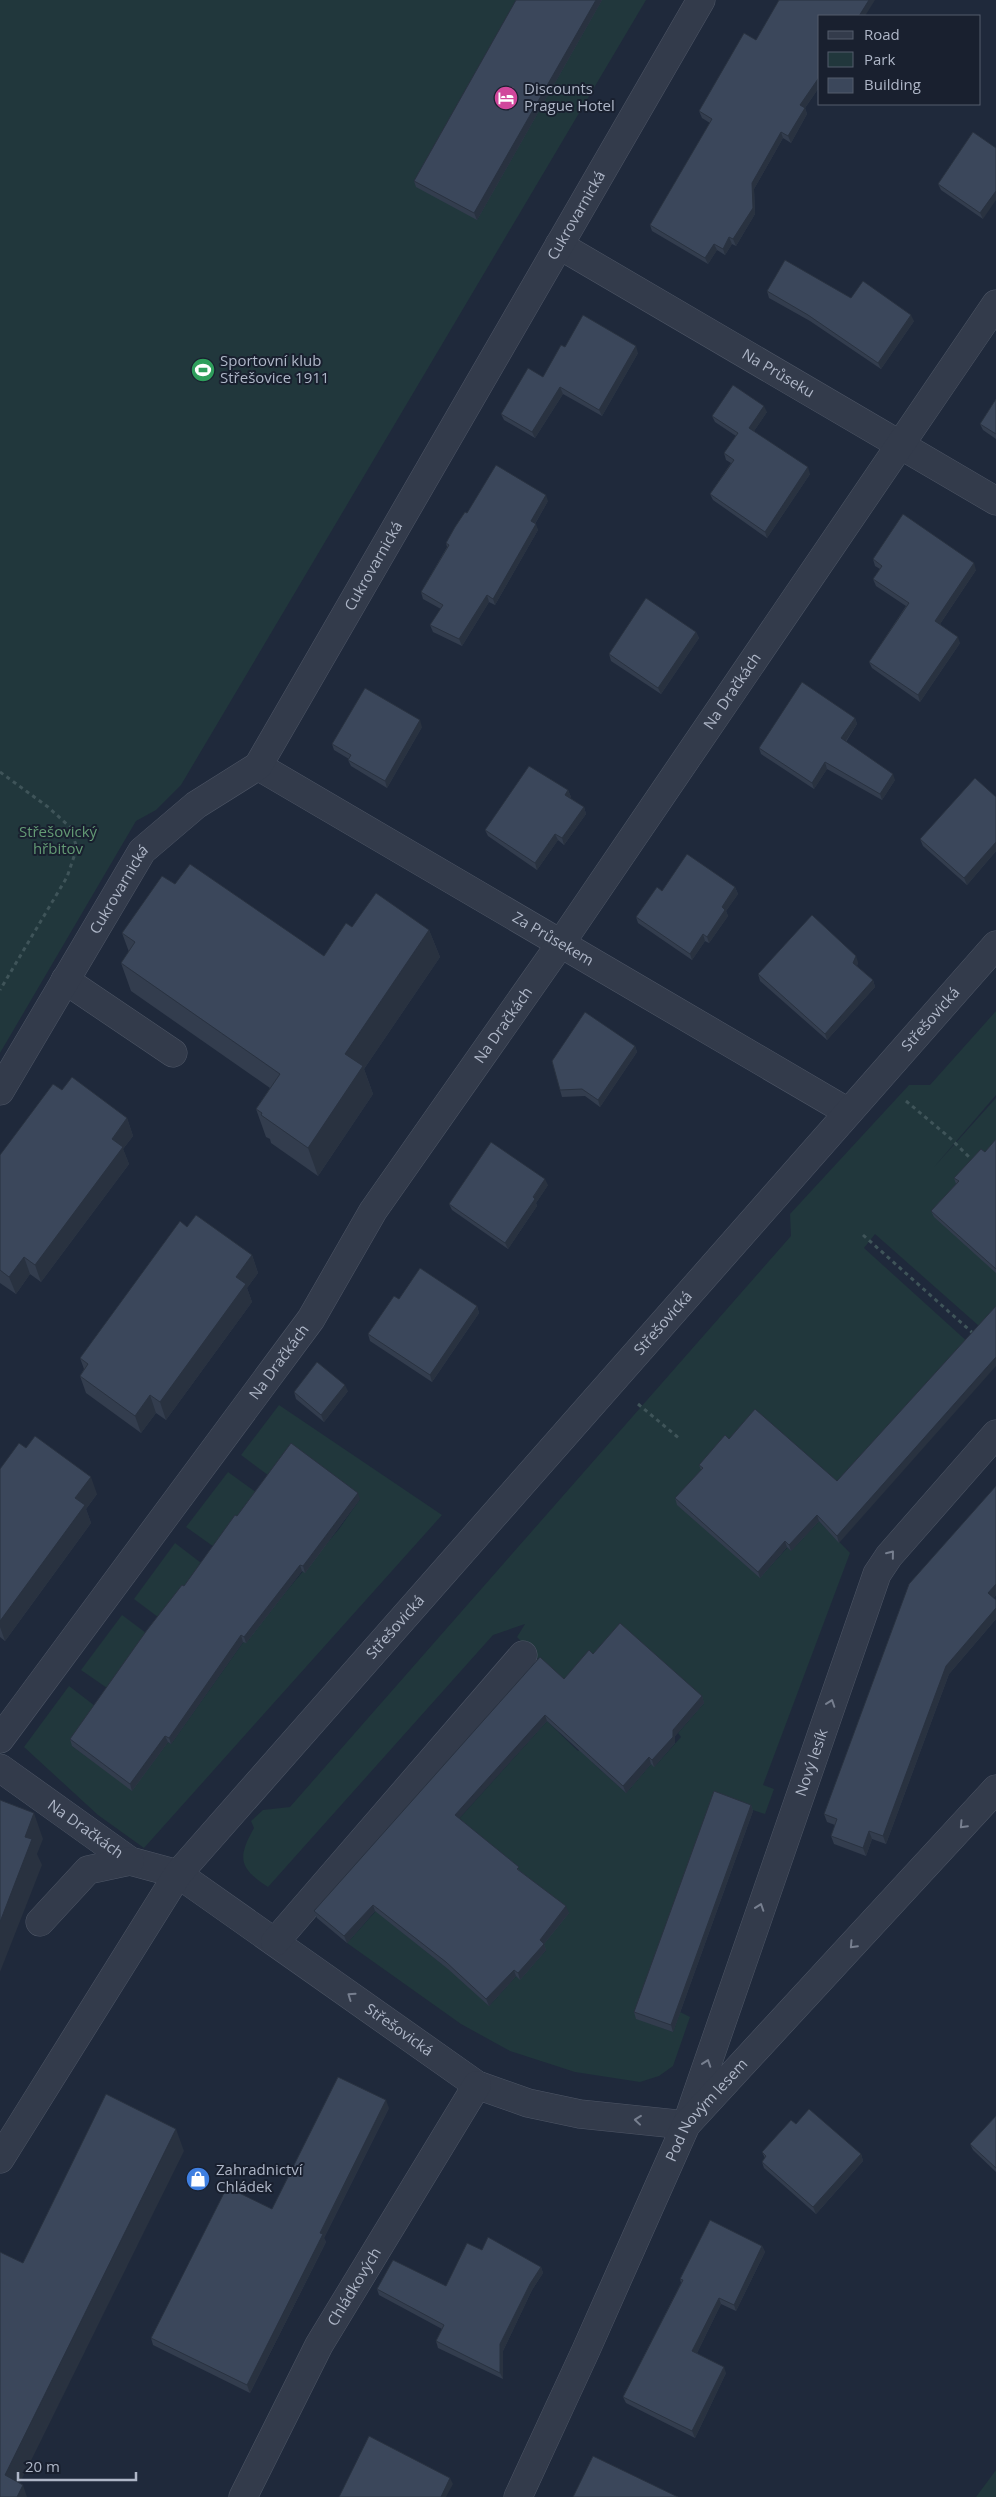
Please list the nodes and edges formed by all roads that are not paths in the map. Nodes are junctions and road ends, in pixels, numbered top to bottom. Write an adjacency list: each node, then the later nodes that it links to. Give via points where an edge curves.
1 (701, 0): 2 (street, Cukrovarnická)
2 (559, 245): 4 (street, Na Průseku); 6 (street, Cukrovarnická)
3 (996, 304): 4 (street, Na Dračkách)
4 (900, 444): 5 (street, Na Průseku); 7 (street, Na Dračkách)
5 (996, 501)
6 (258, 766): 7 (street, Za Průsekem); 9 (street, Cukrovarnická, via 196,806 142,851)
7 (561, 943): 12 (street, Za Průsekem); 15 (street, Na Dračkách, via 373,1212 311,1319)
8 (996, 945): 12 (street, Střešovická)
9 (65, 980): 10 (street); 11 (street, Cukrovarnická)
10 (173, 1054)
11 (0, 1091)
12 (848, 1112): 19 (street, Střešovická)
13 (996, 1434): 23 (street, Nový lesík, one-way to 13, via 877,1574 888,1556)
14 (523, 1655): 21 (street)
15 (3, 1729)
16 (0, 1768): 18 (street, Na Dračkách)
17 (996, 1789): 23 (street, Pod Novým lesem, one-way to 23)
18 (130, 1861): 19 (street, Na Dračkách); 20 (street, via 88,1870)
19 (178, 1874): 21 (street, Střešovická); 24 (street)
20 (40, 1922)
21 (275, 1942): 22 (street, Střešovická, one-way to 21)
22 (477, 2085): 23 (street, Střešovická, one-way to 22, via 580,2114 528,2103); 25 (street, Chládkových, via 319,2345)
23 (686, 2126): 26 (street, Pod Novým lesem)
24 (0, 2159)
25 (243, 2497)
26 (518, 2497)

